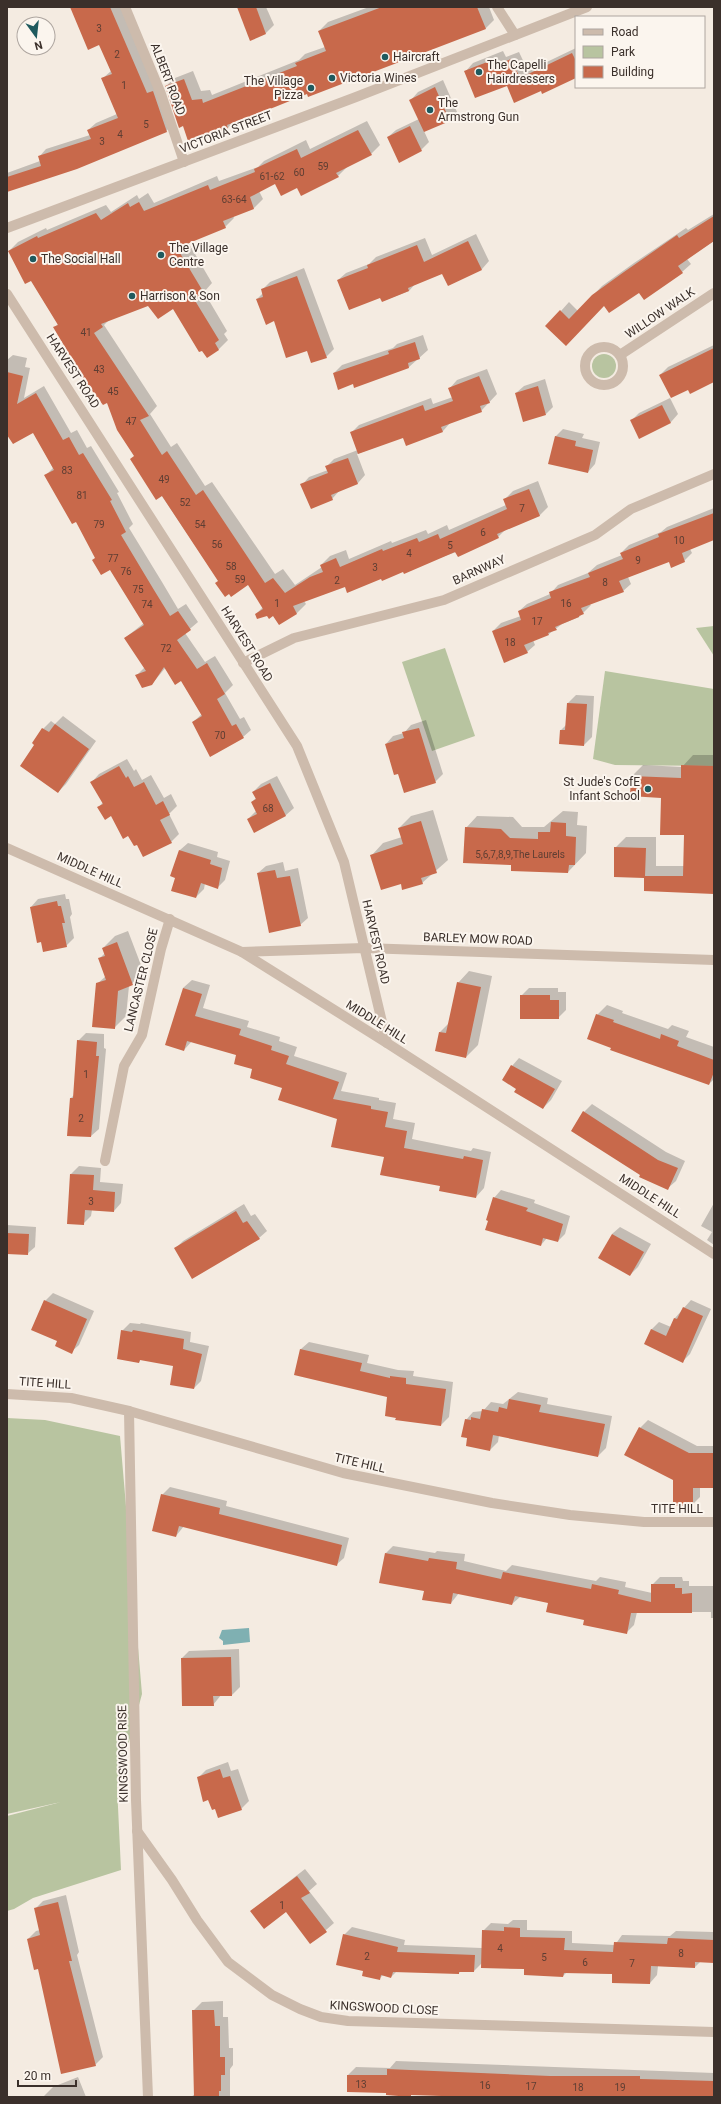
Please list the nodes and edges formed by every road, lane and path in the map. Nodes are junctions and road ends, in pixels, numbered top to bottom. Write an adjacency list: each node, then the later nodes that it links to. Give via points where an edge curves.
1 (125, 7): 5 (street, ALBERT ROAD, via 161,94)
2 (497, 7): 4 (street)
3 (587, 7): 4 (street, VICTORIA STREET)
4 (515, 35): 5 (street, VICTORIA STREET)
5 (184, 162): 6 (street, VICTORIA STREET)
6 (7, 228)
7 (714, 293): 9 (street, WILLOW WALK)
8 (7, 294): 11 (street, HARVEST ROAD)
9 (620, 355)
10 (714, 474): 11 (street, BARNWAY, via 631,508 595,534 444,600 294,638)
11 (243, 663): 14 (street, HARVEST ROAD, via 297,746 344,862)
12 (7, 848): 13 (street, MIDDLE HILL)
13 (170, 919): 15 (street, MIDDLE HILL); 18 (street, LANCASTER CLOSE, via 142,1035 124,1066)
14 (364, 948): 15 (street, BARLEY MOW ROAD); 16 (street, BARLEY MOW ROAD); 17 (street, HARVEST ROAD)
15 (242, 952): 17 (street, MIDDLE HILL)
16 (714, 960)
17 (387, 1043): 19 (street, MIDDLE HILL)
18 (105, 1161)
19 (714, 1254)
20 (7, 1394): 21 (street, TITE HILL, via 72,1398)
21 (129, 1411): 22 (street, TITE HILL, via 343,1473 492,1503 570,1515 644,1522); 23 (street, KINGSWOOD RISE)
22 (714, 1522)
23 (137, 1831): 24 (street, KINGSWOOD CLOSE, via 228,1962 272,1995 321,2017 356,2021); 25 (street, KINGSWOOD RISE)
24 (714, 2032)
25 (148, 2097)

